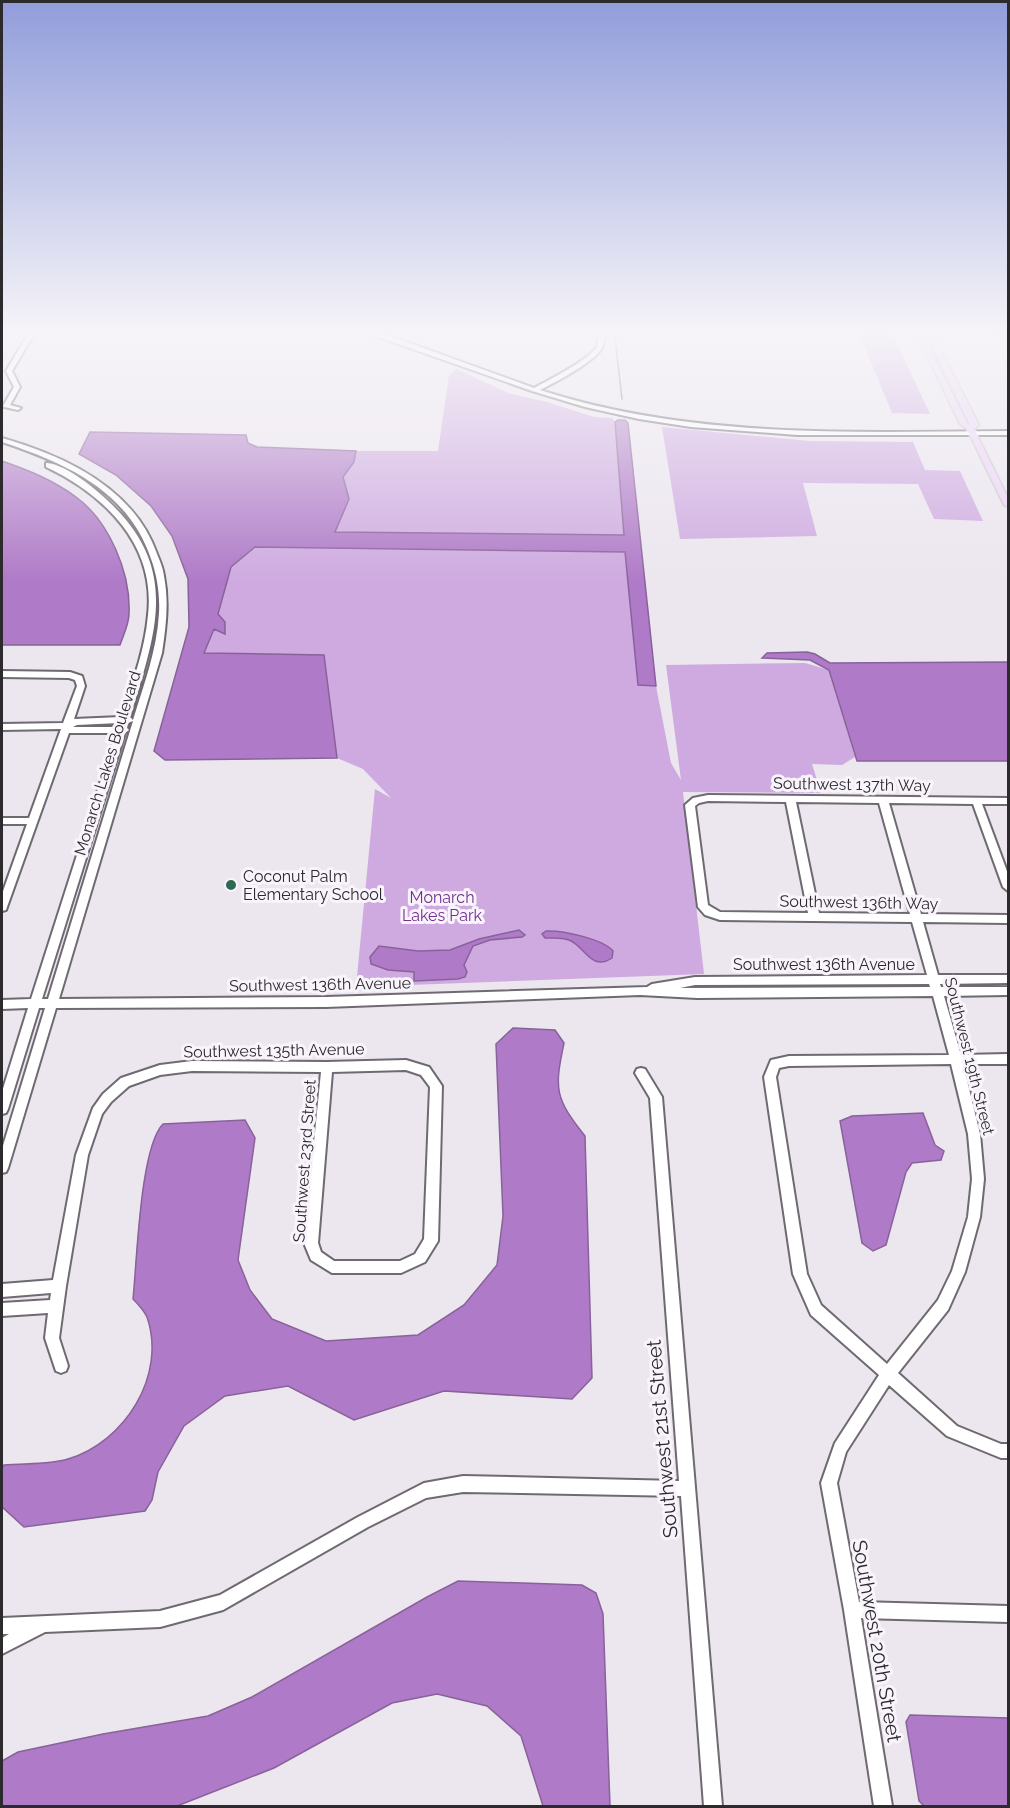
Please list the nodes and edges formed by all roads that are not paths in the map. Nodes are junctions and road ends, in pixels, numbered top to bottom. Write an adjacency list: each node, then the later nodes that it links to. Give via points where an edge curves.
1 (625, 413): 5 (street, via 731,429 810,433)
2 (959, 413): 5 (main road)
3 (970, 413): 5 (main road, via 975,424)
4 (1008, 428): 5 (street)
5 (971, 431): 6 (street); 9 (main road)
6 (1008, 433)
7 (2, 440): 11 (street, Monarch Lakes Boulevard, via 86,475 122,504 153,545 165,598 163,632)
8 (2, 447): 10 (street, Monarch Lakes Boulevard, via 58,469 112,507 135,538 150,571)
9 (1008, 505)
10 (151, 623): 11 (street, via 158,625 150,661); 16 (street, Monarch Lakes Boulevard, via 143,662)
11 (152, 672): 13 (street, Monarch Lakes Boulevard)
12 (2, 674): 15 (street, via 80,678 81,686)
13 (136, 725): 16 (street); 33 (street, Monarch Lakes Boulevard)
14 (2, 726): 15 (street)
15 (67, 726): 16 (street, via 72,731 84,726); 22 (street)
16 (121, 726): 32 (street, Monarch Lakes Boulevard)
17 (790, 799): 18 (street, Southwest 137th Way); 25 (street, Southwest 137th Way, via 708,798 690,805 703,907); 26 (street)
18 (883, 800): 19 (street, Southwest 137th Way); 27 (street, Southwest 19th Street)
19 (976, 800): 20 (street, Southwest 137th Way); 23 (street)
20 (1008, 801)
21 (2, 821): 22 (street)
22 (32, 821): 24 (street)
23 (1008, 887)
24 (2, 907)
25 (709, 912): 26 (street, Southwest 136th Way, via 720,916)
26 (814, 916): 27 (street, Southwest 136th Way)
27 (916, 918): 28 (street, Southwest 136th Way); 30 (street, Southwest 19th Street)
28 (1008, 919)
29 (1008, 979): 30 (street, Southwest 136th Avenue)
30 (935, 986): 31 (street, Southwest 136th Avenue); 33 (street, Southwest 136th Avenue, via 326,1002); 35 (street, Southwest 19th Street)
31 (1008, 991)
32 (34, 1003): 33 (street, Southwest 136th Avenue); 34 (street, Southwest 136th Avenue); 39 (street, Monarch Lakes Boulevard)
33 (51, 1003): 40 (street, Monarch Lakes Boulevard)
34 (2, 1004)
35 (956, 1059): 36 (street); 47 (street, Southwest 19th Street, via 974,1134 978,1179 974,1217 958,1272 943,1305); 47 (street, via 789,1060 775,1064 770,1077 800,1274 816,1310)
36 (1008, 1059)
37 (327, 1067): 41 (street, Southwest 135th Avenue, via 406,1065 425,1071 436,1086 431,1241); 41 (street, Southwest 23rd Street, via 311,1243 316,1256 332,1267 401,1267); 42 (street, Southwest 135th Avenue, via 192,1066 160,1070 125,1082 97,1112 86,1144)
38 (641, 1073): 50 (street, Southwest 21st Street, via 656,1097)
39 (2, 1108)
40 (2, 1168)
41 (420, 1258)
42 (59, 1286): 43 (street); 44 (street)
43 (2, 1290)
44 (56, 1306): 45 (street); 46 (street, via 52,1338)
45 (2, 1310)
46 (61, 1366)
47 (887, 1375): 48 (street, via 952,1431); 49 (street, Southwest 19th Street, via 840,1448)
48 (1008, 1451)
49 (829, 1483): 51 (street, Southwest 20th Street)
50 (687, 1489): 53 (street, via 463,1484 424,1491 223,1602 160,1619); 56 (street, Southwest 21st Street)
51 (852, 1610): 52 (street); 57 (street, Southwest 20th Street)
52 (1008, 1614)
53 (45, 1623): 54 (street); 55 (street)
54 (2, 1626)
55 (2, 1647)
56 (712, 1806)
57 (884, 1806)

